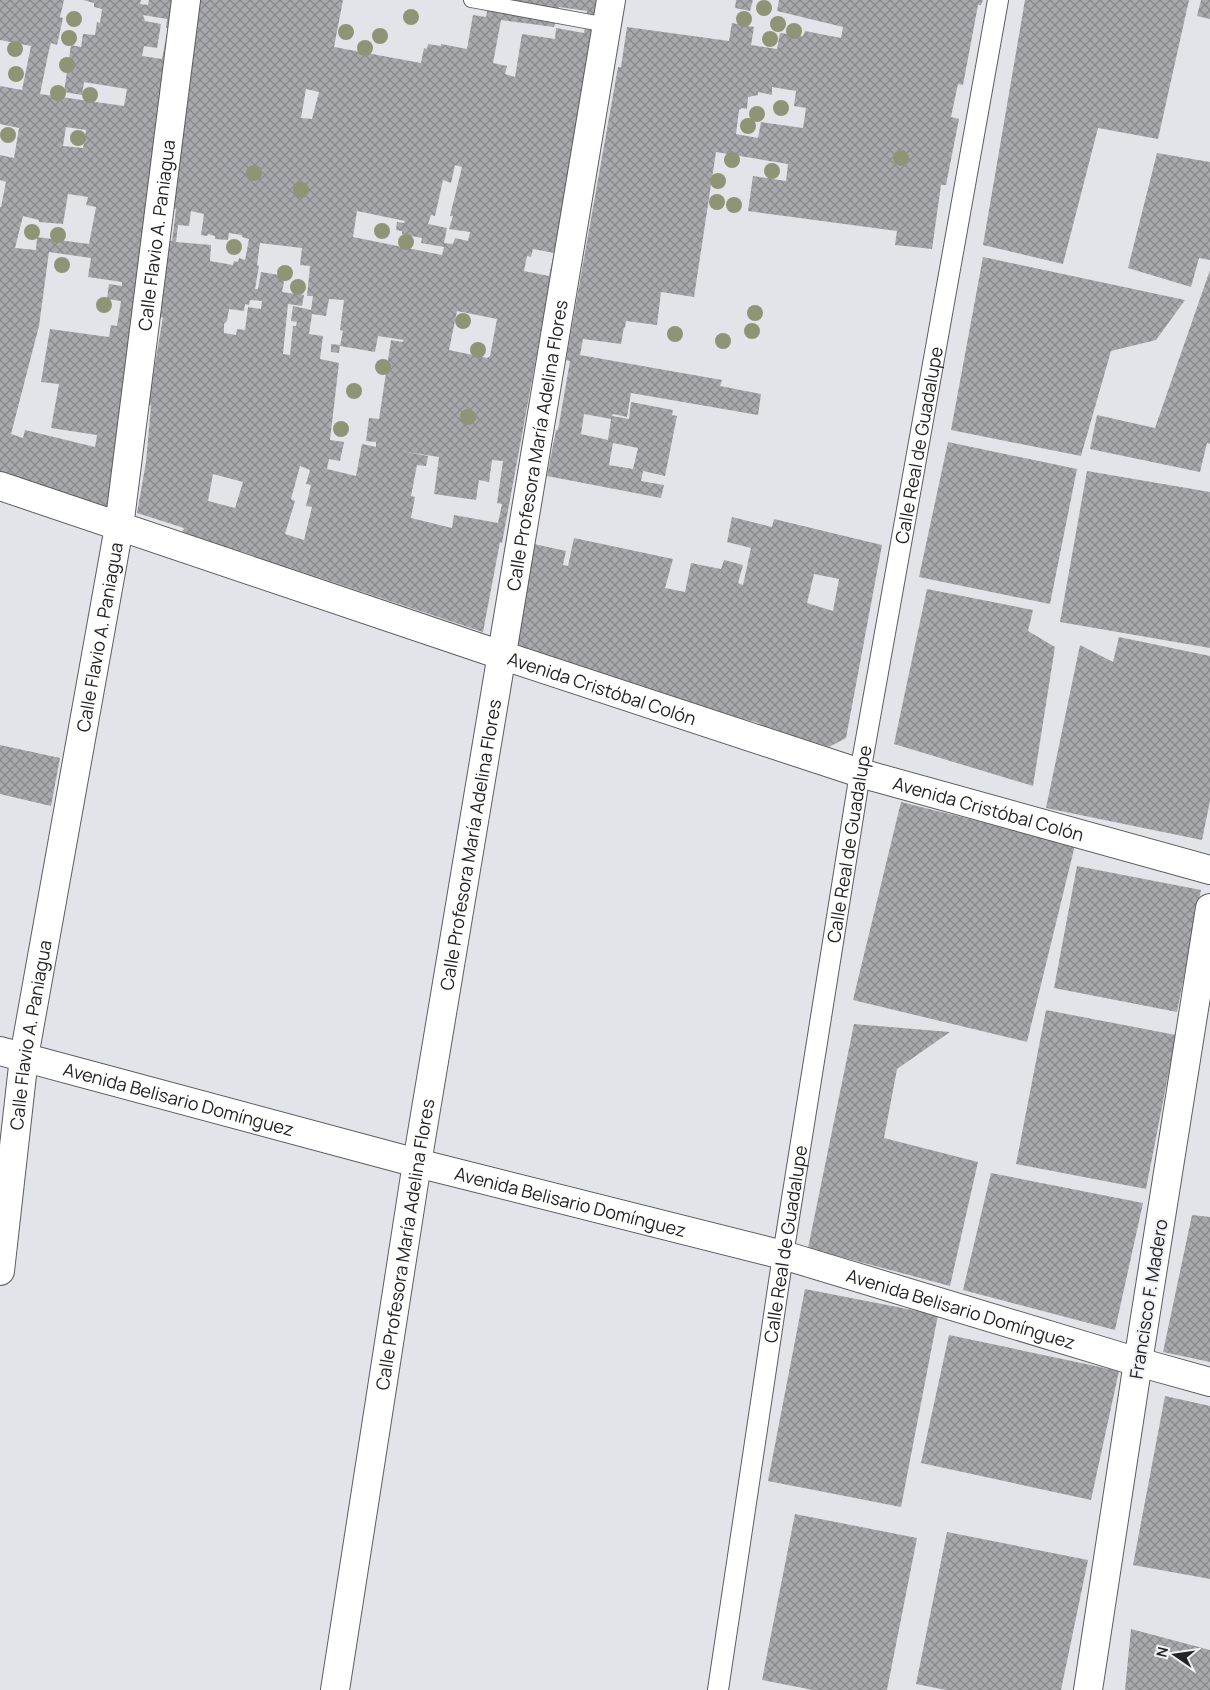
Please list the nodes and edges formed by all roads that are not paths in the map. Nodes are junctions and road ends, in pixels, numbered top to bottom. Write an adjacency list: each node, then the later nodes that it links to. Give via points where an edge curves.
1 (186, 0): 6 (street, Calle Flavio A. Paniagua)
2 (471, 0): 4 (lane)
3 (998, 0): 8 (street, Calle Real de Guadalupe)
4 (609, 12): 7 (street, Calle Profesora María Adelina Flores)
5 (0, 486): 6 (street, Avenida Cristóbal Colón)
6 (119, 527): 7 (street, Avenida Cristóbal Colón); 11 (street, Calle Flavio A. Paniagua)
7 (502, 655): 8 (street, Avenida Cristóbal Colón); 12 (street, Calle Profesora María Adelina Flores)
8 (860, 773): 9 (street, Avenida Cristóbal Colón); 13 (street, Calle Real de Guadalupe)
9 (1210, 870)
10 (1210, 908): 15 (street, Francisco F. Madero)
11 (12, 1054): 12 (street, Avenida Belisario Domínguez); 14 (street, Calle Flavio A. Paniagua)
12 (417, 1163): 13 (street, Avenida Belisario Domínguez); 17 (street, Calle Profesora María Adelina Flores)
13 (783, 1255): 15 (street, Avenida Belisario Domínguez); 18 (street, Calle Real de Guadalupe)
14 (0, 1271)
15 (1138, 1362): 16 (street, Avenida Belisario Domínguez); 19 (street, Francisco F. Madero)
16 (1210, 1382)
17 (335, 1690)
18 (718, 1690)
19 (1088, 1690)

